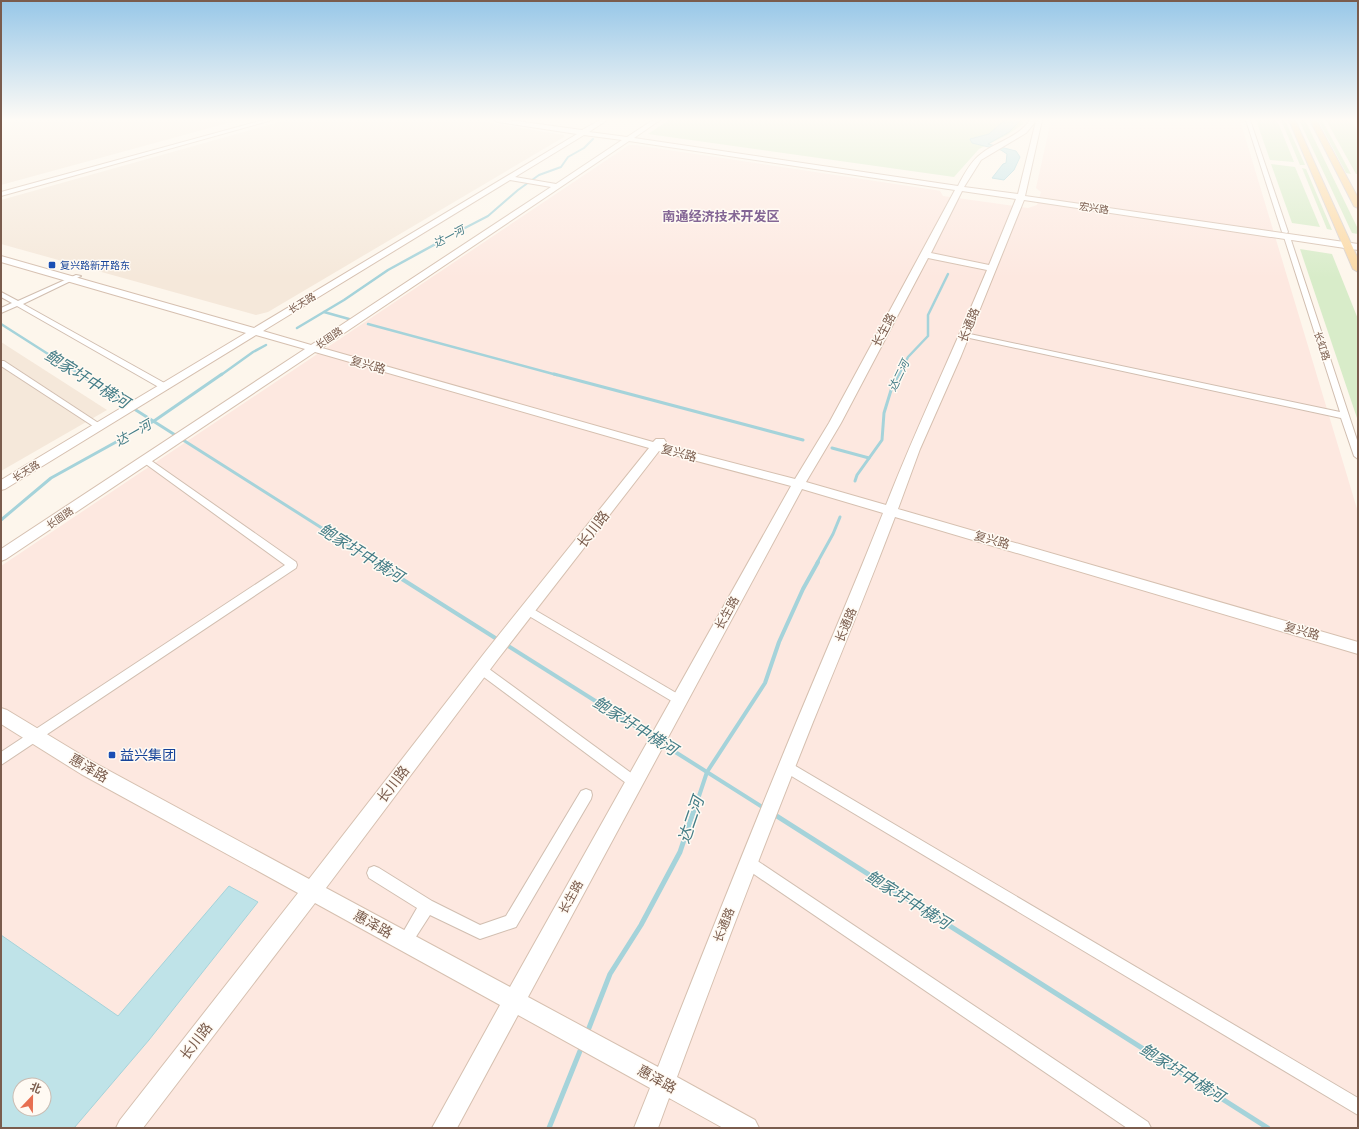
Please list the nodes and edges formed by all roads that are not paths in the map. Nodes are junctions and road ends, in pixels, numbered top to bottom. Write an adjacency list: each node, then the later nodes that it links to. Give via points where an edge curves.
1 (73, 173): 14 (street)
2 (76, 173): 14 (street)
3 (517, 173): 11 (street, 长天路)
4 (577, 173): 12 (street, 长固路)
5 (869, 173): 13 (street, 宏兴路)
6 (970, 173): 13 (street, 长生路)
7 (1026, 173): 15 (street, 长通路)
8 (1266, 173): 17 (street, 长虹路)
9 (1317, 173): 19 (main road)
10 (1340, 173): 16 (main road)
11 (508, 178): 12 (street); 29 (street, 长天路)
12 (556, 186): 31 (street, 长固路)
13 (961, 186): 15 (street, 宏兴路); 21 (street, 长生路)
14 (1, 193)
15 (1021, 195): 17 (street, 宏兴路); 23 (street, 长通路)
16 (1358, 206)
17 (1286, 234): 19 (street, 宏兴路); 34 (street, 长虹路)
18 (1358, 242): 19 (street, 宏兴路)
19 (1351, 245): 24 (main road)
20 (1, 254): 25 (street, 复兴路)
21 (925, 255): 23 (street); 39 (street, 长生路, via 835,423)
22 (1, 259): 25 (street, 复兴路)
23 (992, 268): 30 (street, 长通路)
24 (1358, 268)
25 (74, 277): 27 (street); 29 (street, 复兴路)
26 (1, 294): 27 (street)
27 (18, 303): 28 (street); 33 (street)
28 (1, 311)
29 (258, 330): 31 (street, 复兴路); 33 (street, 长天路)
30 (964, 335): 34 (street); 41 (street, 长通路)
31 (316, 347): 36 (street, 复兴路); 38 (street, 长固路)
32 (1, 363): 35 (street)
33 (165, 386): 35 (street, 长天路)
34 (1345, 416): 37 (street, 长虹路)
35 (99, 426): 40 (street, 长天路)
36 (658, 444): 39 (street, 复兴路); 43 (street, 长川路)
37 (1358, 456)
38 (146, 460): 42 (street, 长固路); 49 (street, via 292,566)
39 (800, 481): 41 (street, 复兴路); 47 (street, 长生路)
40 (1, 486)
41 (892, 508): 44 (street, 复兴路); 45 (street, 复兴路); 51 (street, 长通路)
42 (1, 556)
43 (528, 610): 46 (street, 长川路); 47 (street)
44 (1358, 639)
45 (1358, 648)
46 (482, 669): 52 (street); 56 (street, 长川路)
47 (676, 707): 52 (street, 长生路)
48 (1, 715): 49 (street, 惠泽路)
49 (35, 736): 50 (street); 56 (street, 惠泽路, via 87,768)
50 (1, 759)
51 (786, 772): 54 (street, 长通路); 61 (street)
52 (639, 774): 59 (street, 长生路)
53 (586, 795): 57 (street, via 511,922 480,932)
54 (753, 855): 60 (street, 长通路); 66 (street)
55 (374, 873): 57 (street)
56 (313, 891): 58 (street, 惠泽路); 62 (street, 长川路)
57 (427, 906): 58 (street)
58 (405, 941): 59 (street, 惠泽路)
59 (513, 1000): 60 (street, 惠泽路); 63 (street, 长生路)
60 (664, 1083): 64 (street, 长通路); 65 (street, 惠泽路)
61 (1358, 1107)
62 (128, 1128)
63 (444, 1128)
64 (646, 1128)
65 (747, 1128)
66 (1142, 1128)

